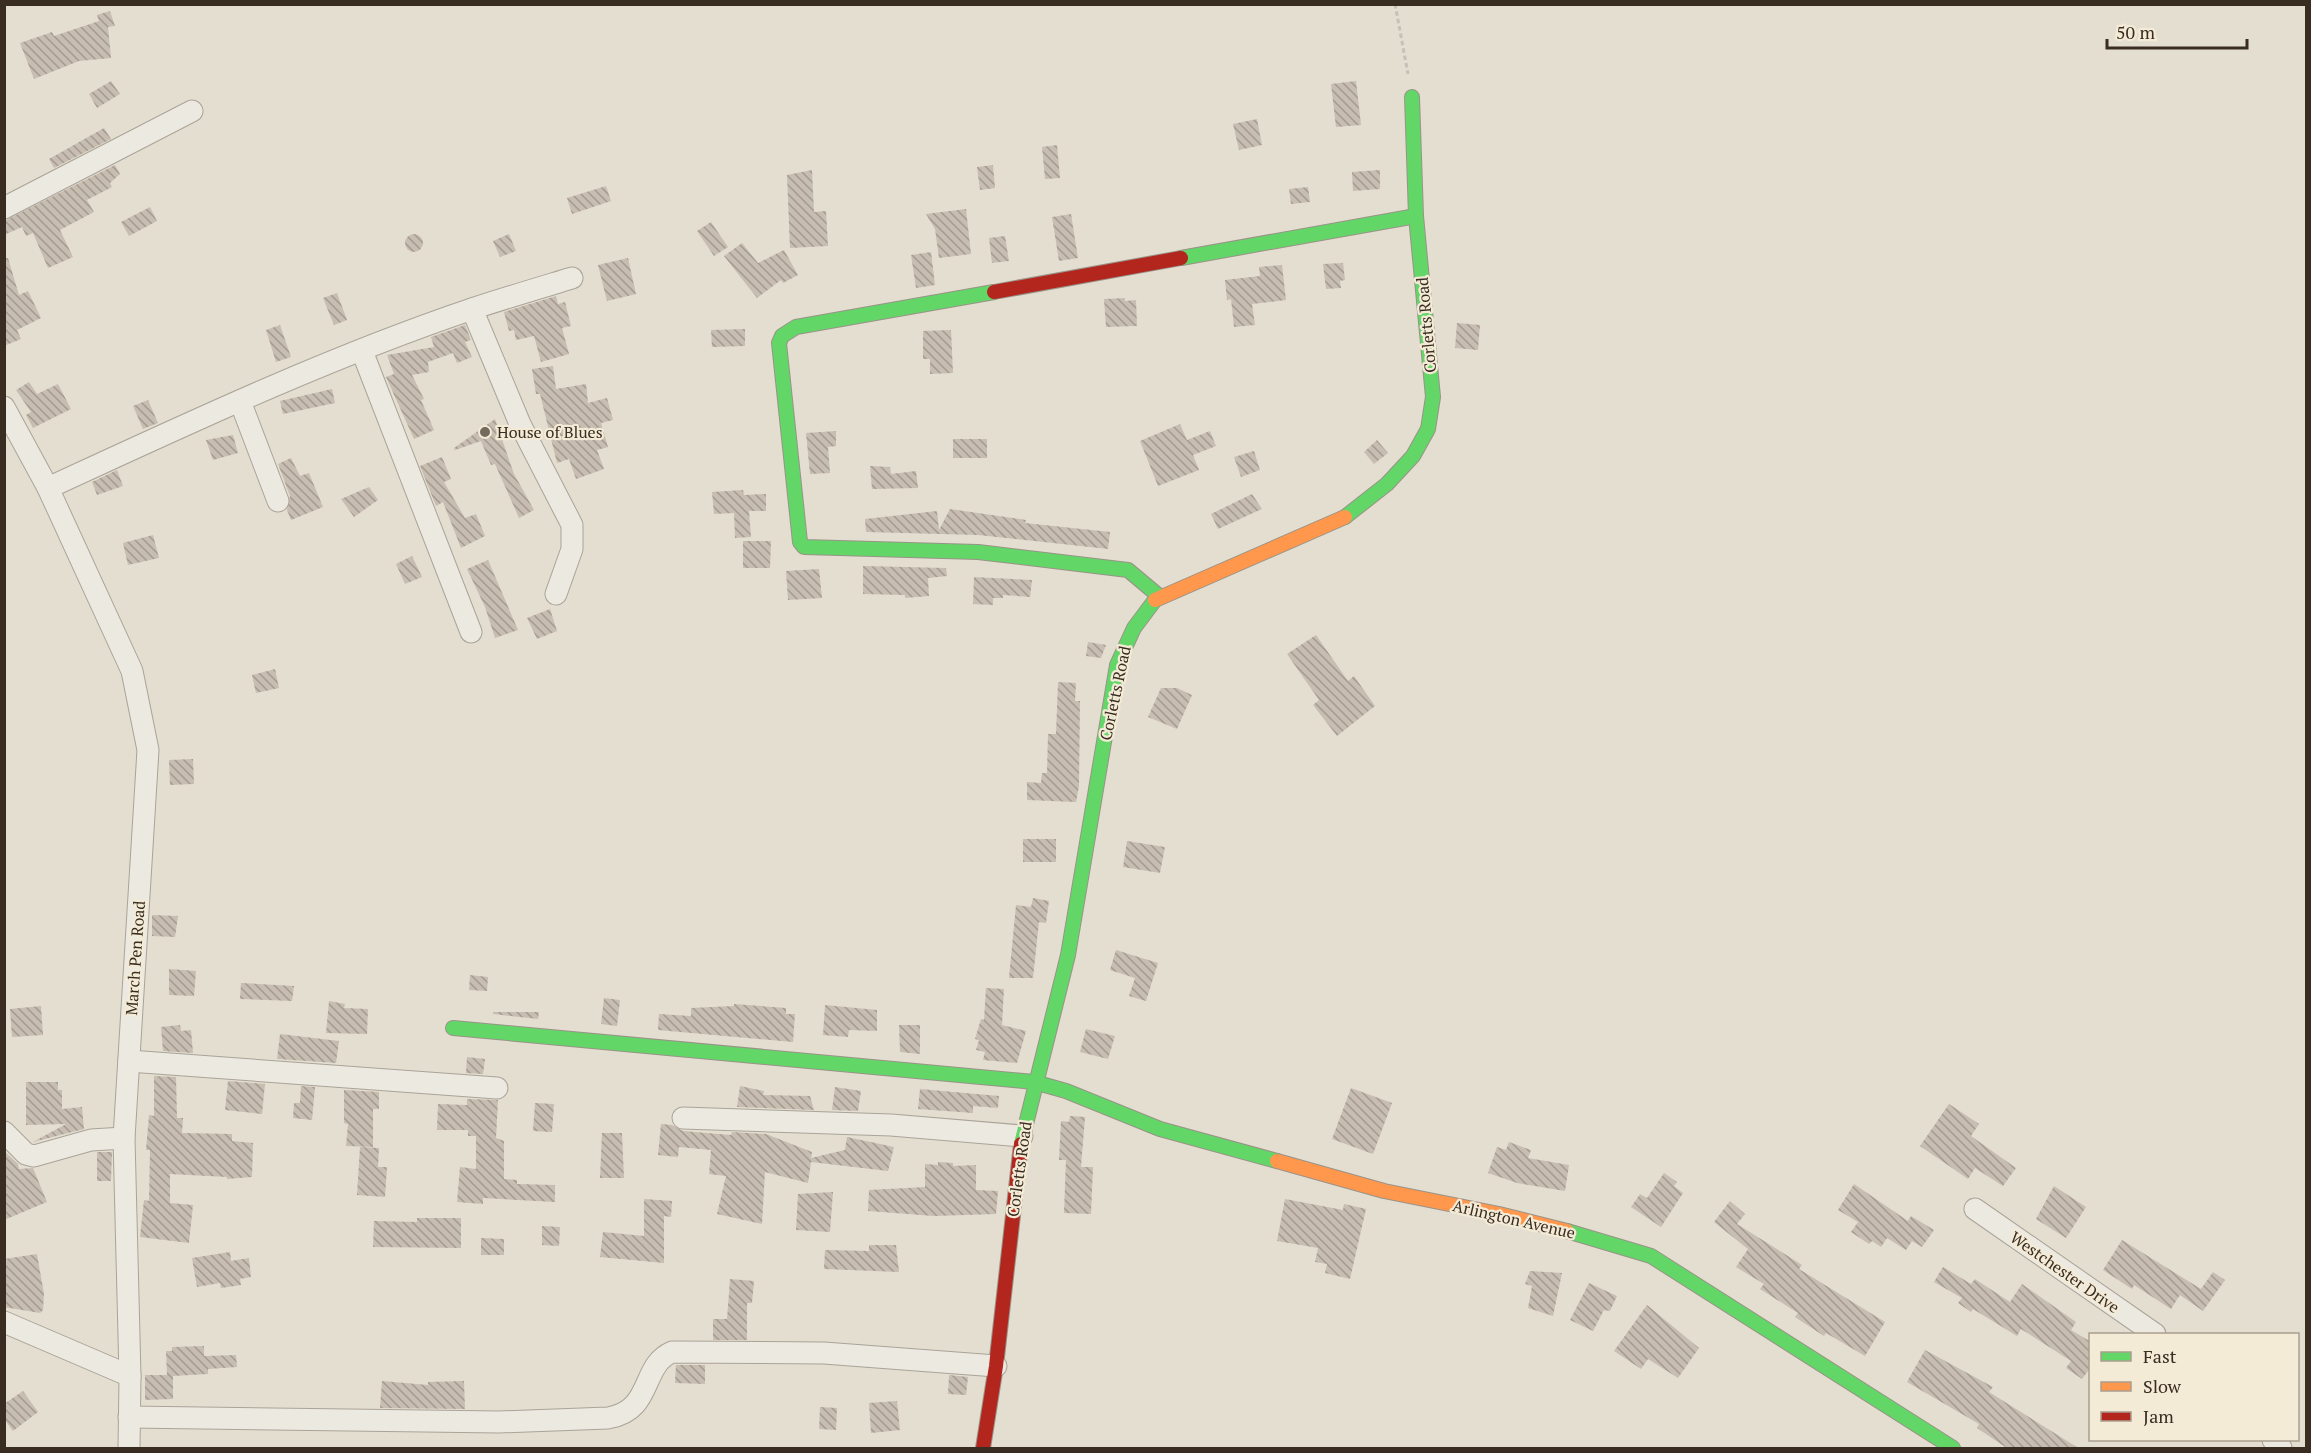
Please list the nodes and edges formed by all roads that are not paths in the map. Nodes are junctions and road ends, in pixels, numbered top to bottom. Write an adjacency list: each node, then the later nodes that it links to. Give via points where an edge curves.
1 (1412, 97): 4 (street, Corletts Road)
2 (192, 111): 3 (street)
3 (4, 208)
4 (1416, 216): 13 (street, Corletts Road, via 1433,397 1428,429 1413,456 1388,484 1347,516); 13 (street, via 796,327 782,336 778,343 800,542 804,547 978,552 1128,570)
5 (572, 278): 6 (street)
6 (472, 309): 7 (street); 12 (street, via 520,424 572,525 572,549)
7 (362, 351): 8 (street); 14 (street)
8 (240, 401): 10 (street); 11 (street)
9 (4, 407): 10 (street, March Pen Road)
10 (48, 488): 16 (street, March Pen Road, via 132,671 148,750)
11 (278, 501)
12 (556, 594)
13 (1159, 596): 17 (street, Corletts Road, via 1128,633 1117,665 1068,955)
14 (471, 632)
15 (453, 1028): 17 (street, Arlington Avenue)
16 (129, 1061): 18 (street); 22 (street, March Pen Road)
17 (1034, 1082): 21 (street, Corletts Road); 31 (street, Arlington Avenue, via 1160,1129 1384,1191 1499,1214 1651,1256)
18 (497, 1088)
19 (683, 1118): 21 (street, via 891,1125)
20 (4, 1132): 22 (street, via 26,1154 34,1156 91,1140)
21 (1022, 1136): 26 (street, Corletts Road)
22 (124, 1138): 27 (street, March Pen Road)
23 (1975, 1209): 25 (street, Westchester Drive)
24 (4, 1322): 27 (street)
25 (2152, 1333)
26 (996, 1366): 28 (street, via 824,1353 672,1352 662,1356 636,1405 623,1415 608,1418 499,1422); 30 (street, Corletts Road)
27 (130, 1376): 28 (street, March Pen Road)
28 (129, 1417): 29 (street, March Pen Road)
29 (129, 1449)
30 (984, 1449)
31 (1953, 1449)

